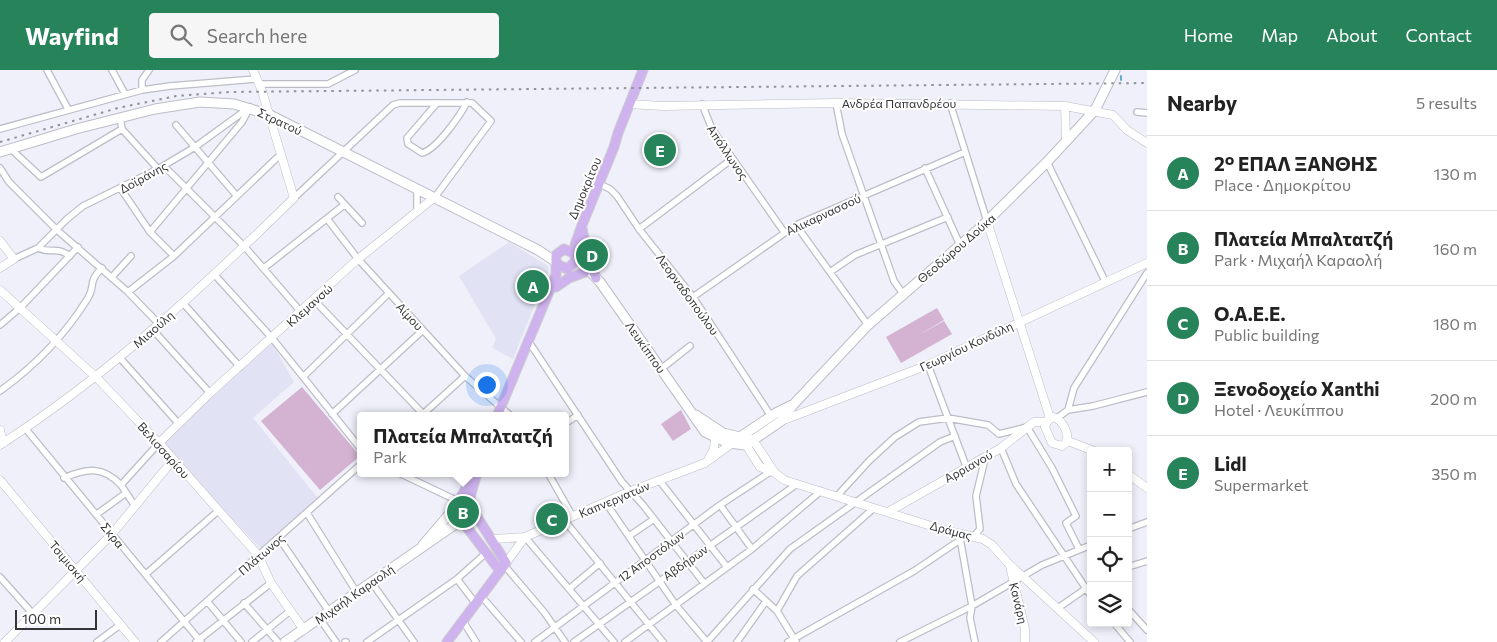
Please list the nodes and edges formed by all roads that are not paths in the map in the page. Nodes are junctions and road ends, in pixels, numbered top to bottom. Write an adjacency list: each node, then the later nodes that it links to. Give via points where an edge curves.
1 (48, 70): 19 (street)
2 (112, 70): 10 (street)
3 (150, 70): 9 (street, via 142,80)
4 (253, 70): 8 (street)
5 (355, 70): 8 (street, via 328,84)
6 (643, 70): 15 (main road, Δημοκρίτου)
7 (1115, 70): 20 (main road, Θεοδώρου Δούκα)
8 (258, 82): 9 (street); 23 (street)
9 (142, 90): 10 (street)
10 (125, 94): 19 (street)
11 (467, 102): 12 (street); 12 (street, via 445,132 422,153 408,144 407,138); 50 (street, Κλεμανσώ, via 474,104 491,121)
12 (437, 103): 32 (street, via 393,105)
13 (836, 103): 14 (street, Ανδρέα Παπανδρέου); 16 (street, Ανδρέα Παπανδρέου); 48 (street, via 842,134)
14 (950, 103): 17 (street, Ανδρέα Παπανδρέου); 34 (street)
15 (629, 104): 16 (street); 43 (main road, Δημοκρίτου)
16 (702, 104): 36 (street, Απόλλωνος, via 709,124)
17 (1065, 106): 20 (street, Ανδρέα Παπανδρέου); 28 (street)
18 (250, 108): 23 (main road, Στρατού); 24 (main road, Στρατού, via 200,102); 30 (street, Δοϊράνης); 38 (street)
19 (68, 109): 26 (street)
20 (1095, 110): 28 (main road, Θεοδώρου Δούκα); 29 (street, Ανδρέα Παπανδρέου, via 1115,116 1127,130)
21 (1137, 112): 22 (street)
22 (1147, 113)
23 (270, 115): 32 (main road, Στρατού); 35 (street)
24 (120, 117): 27 (street); 31 (main road, Στρατού)
25 (176, 125): 30 (street)
26 (0, 129)
27 (122, 129): 31 (street, via 41,177); 42 (street)
28 (1066, 141): 37 (main road, Θεοδώρου Δούκα)
29 (1147, 143)
30 (195, 147): 38 (street); 39 (street, Δοϊράνης)
31 (12, 149): 33 (main road, Στρατού)
32 (345, 151): 44 (main road, Στρατού); 51 (street)
33 (0, 152)
34 (965, 152): 41 (street, Αλικαρνασσού); 57 (street)
35 (281, 154): 47 (street); 51 (street)
36 (732, 159): 61 (street); 64 (street, Απόλλωνος)
37 (1047, 162): 57 (main road, Θεοδώρου Δούκα); 91 (street)
38 (208, 163): 45 (street); 47 (street)
39 (164, 166): 42 (street, Δοϊράνης); 45 (street)
40 (0, 168): 62 (street, via 9,182)
41 (925, 168): 48 (street, Αλικαρνασσού); 55 (street)
42 (158, 170): 46 (street, Δοϊράνης)
43 (597, 183): 59 (main road, Δημοκρίτου); 61 (street, Λεορναδοπούλου, via 610,188); 72 (main road, Δημοκρίτου)
44 (417, 188): 50 (main road, Στρατού); 53 (street)
45 (188, 189): 54 (street); 63 (street)
46 (121, 190): 62 (street, Δοϊράνης, via 83,206); 63 (street)
47 (236, 195): 54 (street)
48 (863, 195): 60 (street, Αλικαρνασσού); 66 (street)
49 (338, 197): 52 (street)
50 (435, 197): 53 (street, Κλεμανσώ); 71 (main road, Στρατού)
51 (294, 198): 68 (street, Μιαούλη)
52 (344, 205): 56 (street); 58 (street)
53 (417, 209): 78 (street, Κλεμανσώ)
54 (214, 216): 68 (street); 76 (street)
55 (948, 217): 66 (street); 67 (street)
56 (328, 220): 78 (street, Αίμου); 83 (street)
57 (987, 221): 67 (main road, Θεοδώρου Δούκα); 102 (street)
58 (362, 223)
59 (582, 224): 73 (main road, Δημοκρίτου); 90 (main road, via 587,254)
60 (796, 225): 64 (street, Αλικαρνασσού); 86 (street)
61 (639, 228): 97 (street, Λεορναδοπούλου)
62 (57, 230): 69 (street); 70 (street, Δοϊράνης)
63 (150, 232): 76 (street)
64 (784, 232): 97 (street, Αλικαρνασσού)
65 (0, 241): 77 (street)
66 (881, 244): 86 (street, via 855,255); 96 (street, via 894,281)
67 (960, 245): 96 (main road, Θεοδώρου Δούκα)
68 (245, 246): 83 (street); 88 (street, Μιαούλη)
69 (78, 247): 74 (street); 82 (street)
70 (38, 248): 74 (street, Δοϊράνης, via 61,249); 77 (street, Δοϊράνης)
71 (538, 250): 72 (main road, Στρατού); 79 (main road, Στρατού)
72 (562, 250): 73 (main road); 79 (main road, via 556,255)
73 (574, 255): 84 (main road, via 575,262); 90 (main road, Λευκίππου)
74 (70, 256): 100 (street)
75 (131, 256): 89 (street)
76 (174, 256): 94 (street)
77 (14, 259): 81 (street, Δοϊράνης)
78 (358, 259): 95 (street, Αίμου); 98 (street, Κλεμανσώ)
79 (556, 263): 84 (main road); 128 (main road, via 556,274)
80 (1147, 263): 91 (street, Γεωργίου Κονδύλη)
81 (0, 268)
82 (102, 268): 89 (street); 110 (street, via 92,278 90,296)
83 (264, 268): 101 (street)
84 (568, 269): 85 (main road, Λευκίππου); 92 (main road)
85 (585, 272): 90 (main road, Λευκίππου); 92 (main road)
86 (830, 272): 105 (street)
87 (1147, 273): 125 (street, via 1074,388)
88 (214, 274): 99 (street, Μιαούλη); 109 (street)
89 (112, 277): 94 (street)
90 (598, 280): 116 (main road, Λευκίππου)
91 (1105, 281): 102 (street, Γεωργίου Κονδύλη)
92 (556, 287): 111 (main road)
93 (0, 290): 100 (street, Βελισσαρίου)
94 (128, 292): 103 (street)
95 (389, 293): 107 (street, Αίμου); 108 (street)
96 (903, 294): 105 (main road, Θεοδώρου Δούκα)
97 (693, 297): 132 (street, Λεορναδοπούλου)
98 (315, 300): 101 (street, Κλεμανσώ); 108 (street)
99 (183, 303): 103 (street, Μιαούλη); 115 (street)
100 (20, 308): 104 (street); 110 (street, Βελισσαρίου)
101 (301, 312): 109 (street, Κλεμανσώ)
102 (1019, 321): 114 (street, Γεωργίου Κονδύλη); 134 (street)
103 (159, 324): 106 (street, Μιαούλη)
104 (0, 325)
105 (868, 325): 124 (main road, Θεοδώρου Δούκα)
106 (153, 330): 113 (street, Μιαούλη); 123 (street)
107 (423, 330): 117 (street); 118 (street, Αίμου)
108 (344, 334): 117 (street); 120 (street)
109 (272, 338): 115 (street, Κλεμανσώ); 120 (street)
110 (56, 342): 119 (street, Βελισσαρίου); 121 (street)
111 (531, 345): 128 (main road); 131 (street)
112 (690, 346): 116 (street)
113 (120, 358): 119 (street, Μιαούλη); 137 (street)
114 (928, 365): 133 (street); 136 (street, Γεωργίου Κονδύλη)
115 (240, 367): 123 (street, Κλεμανσώ)
116 (661, 369): 129 (main road, Λευκίππου)
117 (380, 370): 126 (street); 130 (street)
118 (465, 376): 127 (street); 128 (street, Αίμου)
119 (96, 377): 139 (street, Μιαούλη); 146 (street, Βελισσαρίου)
120 (302, 377): 130 (street)
121 (0, 391)
122 (1147, 392): 125 (street)
123 (210, 393): 137 (street, Κλεμανσώ)
124 (792, 405): 132 (main road, Θεοδώρου Δούκα); 136 (main road, Θεοδώρου Δούκα)
125 (1068, 410): 134 (street)
126 (420, 412)
127 (426, 412)
128 (504, 412)
129 (692, 412): 142 (main road, Λευκίππου, via 714,429); 143 (main road, Λευκίππου, via 705,432)
130 (332, 414): 149 (street)
131 (578, 415): 135 (street); 169 (street)
132 (771, 416): 142 (main road, Θεοδώρου Δούκα)
133 (948, 418): 138 (street, via 988,425 999,434); 141 (street); 172 (street, via 919,422 895,437)
134 (1051, 419): 138 (street, Αρριανού); 144 (street, via 1061,421); 144 (street, via 1046,431 1054,444 1062,446)
135 (569, 421)
136 (781, 421): 145 (main road, Θεοδώρου Δούκα)
137 (178, 423): 146 (street, Κλεμανσώ)
138 (1026, 427): 150 (street, Αρριανού); 207 (street, via 1052,468 1076,516 1066,523)
139 (25, 428): 148 (street, Μιαούλη); 163 (street, Σκρα)
140 (0, 430): 148 (street)
141 (955, 436): 155 (street); 174 (street, via 940,442)
142 (740, 437): 145 (main road, Λευκίππου); 147 (street, Καπνεργατών)
143 (715, 438): 147 (main road, Λευκίππου); 154 (street, via 712,454)
144 (1068, 441): 151 (street)
145 (749, 442): 147 (main road, Λευκίππου); 157 (street, Δράμας)
146 (159, 443): 153 (street, Βελισσαρίου); 167 (street, Κλεμανσώ)
147 (732, 443): 154 (street, Καπνεργατών)
148 (2, 444)
149 (357, 444)
150 (1001, 448): 152 (street, Αρριανού); 210 (street, via 1016,484)
151 (1087, 448)
152 (982, 458): 155 (street, Αρριανού); 193 (street, via 984,463 976,496)
153 (172, 460): 177 (street); 180 (street, Βελισσαρίου)
154 (704, 463): 165 (street, Καπνεργατών)
155 (966, 466): 182 (street, Αρριανού)
156 (357, 468): 183 (street, Πλάτωνος)
157 (772, 473): 166 (street, Δράμας); 176 (street, 12 Αποστόλων)
158 (407, 477): 173 (street)
159 (470, 477): 173 (main road)
160 (475, 477): 178 (main road, via 470,490)
161 (550, 477): 185 (street)
162 (1132, 477): 168 (street)
163 (64, 478): 167 (street, via 80,471 99,470); 184 (street, Σκρα)
164 (0, 480): 219 (street, Τσιμισκή)
165 (659, 480): 169 (street, Καπνεργατών); 190 (street)
166 (797, 484): 170 (street, Δράμας); 191 (street, Αβδήρων)
167 (121, 485): 171 (street)
168 (1147, 488)
169 (631, 491): 175 (street, Καπνεργατών); 186 (street)
170 (821, 491): 172 (street, Δράμας); 206 (street)
171 (126, 492): 177 (street); 184 (street)
172 (837, 496): 174 (street, Δράμας)
173 (458, 501): 178 (main road, via 466,500); 181 (main road)
174 (857, 502): 179 (street, Δράμας); 231 (street, via 790,549)
175 (606, 503): 185 (street, Καπνεργατών); 195 (street)
176 (720, 505): 190 (street, 12 Αποστόλων); 191 (street)
177 (135, 506): 194 (street)
178 (473, 508): 187 (main road, via 468,520); 200 (main road)
179 (874, 508): 182 (street, Δράμας); 245 (street, via 797,576)
180 (218, 511): 209 (street, Βελισσαρίου); 220 (street)
181 (452, 511): 187 (main road); 204 (main road, Μιχαήλ Καραολή)
182 (888, 512): 198 (street, Δράμας)
183 (307, 513): 199 (street, Πλάτωνος); 234 (street)
184 (97, 514): 194 (street, Σκρα)
185 (573, 517): 188 (street, Καπνεργατών)
186 (654, 519): 195 (street); 201 (street)
187 (461, 521): 204 (main road, Μιχαήλ Καραολή); 208 (main road)
188 (565, 521): 197 (street, Καπνεργατών); 214 (street)
189 (1147, 522): 192 (street)
190 (695, 524): 201 (street, 12 Αποστόλων); 203 (street)
191 (735, 527): 203 (street, Αβδήρων); 206 (street)
192 (1132, 528)
193 (980, 529): 196 (street); 202 (street)
194 (112, 534): 219 (street); 220 (street, Σκρα)
195 (629, 536): 211 (street)
196 (974, 536): 198 (street, Δράμας); 202 (street, Δράμας)
197 (525, 537): 200 (street); 216 (street); 230 (street)
198 (960, 537): 242 (street); 263 (street, via 914,571)
199 (279, 538): 209 (street, Πλάτωνος); 247 (street)
200 (492, 539): 216 (main road)
201 (671, 542): 211 (street, 12 Αποστόλων); 213 (street)
202 (988, 542): 215 (street, Δράμας)
203 (710, 545): 213 (street, Αβδήρων); 218 (street)
204 (423, 546): 228 (main road, Μιχαήλ Καραολή)
205 (1087, 546): 207 (street)
206 (752, 549): 218 (street)
207 (1079, 549): 210 (street)
208 (486, 553): 216 (main road); 223 (street)
209 (258, 556): 226 (street, Βελισσαρίου); 238 (street, Πλάτωνος)
210 (1063, 556): 221 (street); 232 (street)
211 (645, 560): 224 (street); 227 (street, 12 Αποστόλων)
212 (1147, 561): 217 (street)
213 (687, 562): 224 (street, Αβδήρων); 229 (street)
214 (600, 563): 227 (street); 230 (street)
215 (1009, 564): 221 (street, Δράμας); 225 (street, Κανάρη)
216 (504, 566): 235 (main road); 257 (street)
217 (1132, 566)
218 (727, 567): 229 (street)
219 (75, 569): 246 (street); 256 (street, Τσιμισκή)
220 (146, 574): 252 (street, Σκρα)
221 (1021, 576): 225 (street); 243 (street, Δράμας)
222 (0, 577): 246 (street)
223 (457, 579): 235 (street); 251 (street)
224 (659, 580): 236 (street, Αβδήρων); 240 (street)
225 (1013, 581): 242 (street); 291 (street, Κανάρη, via 1025,629)
226 (271, 582): 239 (street); 244 (street, Βελισσαρίου)
227 (615, 582): 236 (street); 241 (street, 12 Αποστόλων)
228 (372, 583): 234 (main road, Μιχαήλ Καραολή); 251 (street)
229 (704, 583): 240 (street)
230 (569, 589): 241 (street)
231 (753, 589): 237 (street); 286 (street)
232 (1085, 589): 233 (street); 243 (street)
233 (1087, 591)
234 (357, 593): 247 (main road, Μιχαήλ Καραολή)
235 (479, 600): 253 (main road); 279 (street)
236 (631, 600): 254 (street); 255 (street, Αβδήρων)
237 (766, 600): 245 (street); 287 (street)
238 (208, 601): 250 (street); 252 (street, Πλάτωνος)
239 (244, 603): 250 (street); 259 (street)
240 (675, 604): 254 (street); 286 (street)
241 (585, 606): 255 (street); 257 (street, 12 Αποστόλων)
242 (972, 606): 289 (street); 290 (street, via 970,618)
243 (1058, 608): 265 (street, Δράμας)
244 (290, 611): 259 (street); 260 (street, Βελισσαρίου)
245 (777, 611): 263 (street)
246 (32, 613): 266 (street)
247 (330, 613): 249 (main road, Μιχαήλ Καραολή)
248 (1132, 613): 261 (street)
249 (320, 619): 260 (main road, Μιχαήλ Καραολή); 274 (street)
250 (223, 620): 264 (street); 270 (street)
251 (398, 620): 275 (street); 276 (street)
252 (184, 621): 264 (street, Σκρα); 269 (street, Πλάτωνος)
253 (463, 621): 277 (main road); 278 (street)
254 (649, 623): 284 (street); 285 (street)
255 (599, 624): 282 (street, Αβδήρων); 283 (street)
256 (120, 625): 267 (street); 268 (street, Τσιμισκή)
257 (555, 627): 280 (street, 12 Αποστόλων); 281 (street)
258 (1117, 627): 292 (street)
259 (268, 629): 271 (street); 272 (street)
260 (304, 630): 273 (main road, Μιχαήλ Καραολή)
261 (1147, 630)
262 (0, 639): 266 (street)
263 (795, 640): 288 (street)
264 (198, 641)
265 (1089, 641)
266 (4, 642)
267 (97, 642)
268 (135, 642)
269 (161, 642)
270 (241, 642)
271 (252, 642)
272 (278, 642)
273 (285, 642)
274 (336, 642)
275 (367, 642)
276 (414, 642)
277 (447, 642)
278 (476, 642)
279 (520, 642)
280 (535, 642)
281 (565, 642)
282 (574, 642)
283 (614, 642)
284 (625, 642)
285 (663, 642)
286 (707, 642)
287 (737, 642)
288 (788, 642)
289 (900, 642)
290 (975, 642)
291 (1024, 642)
292 (1130, 642)

